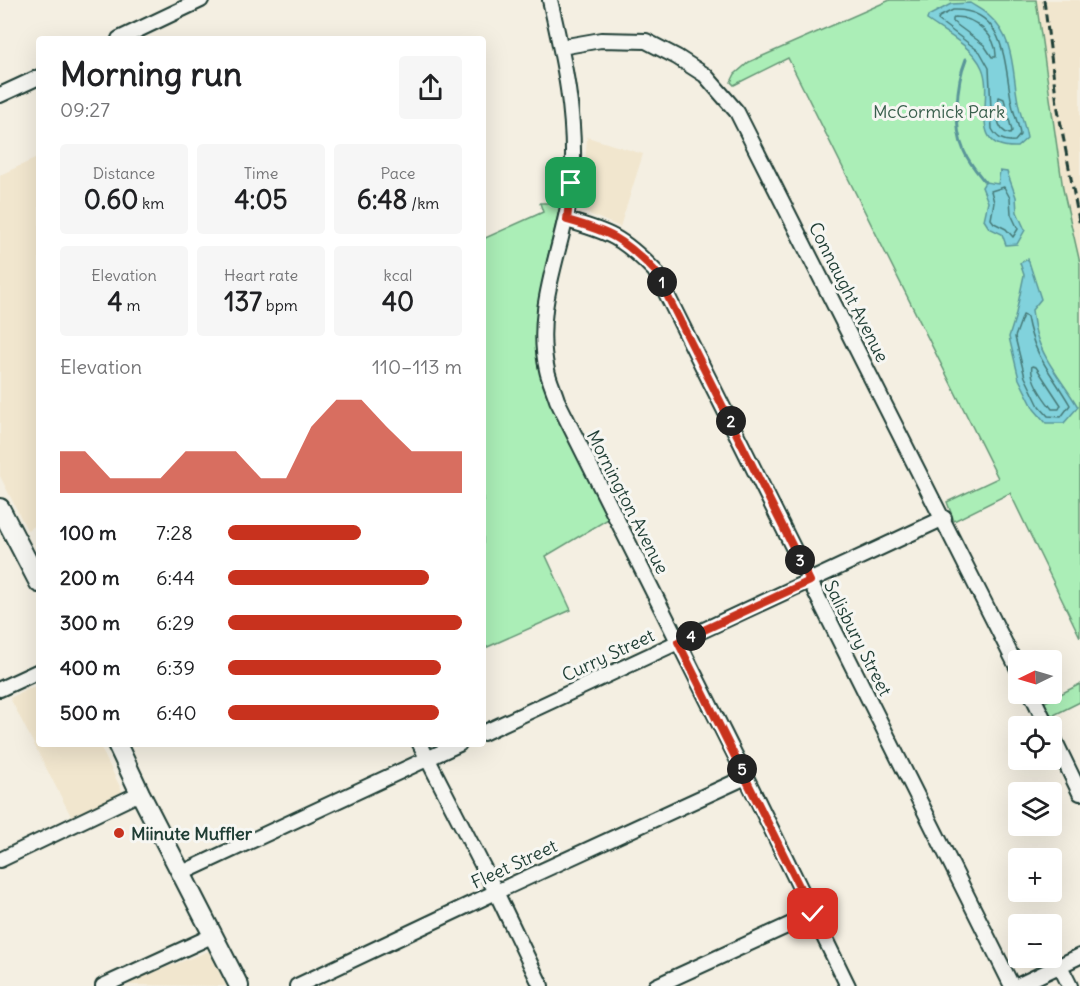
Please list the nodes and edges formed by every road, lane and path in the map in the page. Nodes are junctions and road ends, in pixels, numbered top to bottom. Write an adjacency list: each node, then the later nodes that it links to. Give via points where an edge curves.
1 (201, 0): 3 (street)
2 (550, 0): 4 (street, Mornington Avenue)
3 (125, 36)
4 (561, 46): 7 (street, Mornington Avenue, via 573,119); 9 (street, Connaught Avenue, via 601,40 646,42 705,75 737,112)
5 (36, 78): 6 (street)
6 (0, 95)
7 (567, 220): 11 (street, Salisbury Street, via 601,229 621,240 655,271); 12 (street, Mornington Avenue, via 545,303 546,369 557,400)
8 (1, 513): 10 (main road)
9 (944, 518): 11 (street, Curry Street); 13 (street, Connaught Avenue)
10 (36, 578)
11 (810, 581): 12 (street, Curry Street); 40 (street, Salisbury Street)
12 (678, 642): 16 (street, Curry Street); 22 (street, Mornington Avenue)
13 (1009, 650)
14 (36, 672): 15 (street)
15 (0, 689)
16 (486, 732)
17 (118, 747): 23 (main road)
18 (422, 747): 21 (street)
19 (453, 747): 21 (street)
20 (1062, 756): 24 (street)
21 (428, 759): 26 (street); 27 (street)
22 (746, 777): 27 (street, Fleet Street); 28 (street, Mornington Avenue)
23 (140, 793): 25 (street); 26 (main road)
24 (1080, 793)
25 (0, 861)
26 (182, 873): 29 (main road)
27 (496, 892): 36 (street, Fleet Street); 37 (street)
28 (813, 914): 38 (street); 39 (street, Mornington Avenue)
29 (214, 935): 34 (street); 35 (main road)
30 (1080, 956): 31 (street)
31 (1062, 965)
32 (1056, 968): 41 (street)
33 (1061, 968): 42 (street)
34 (103, 986)
35 (240, 986)
36 (297, 986)
37 (541, 986)
38 (656, 986)
39 (848, 986)
40 (1012, 986)
41 (1017, 986)
42 (1070, 986)

